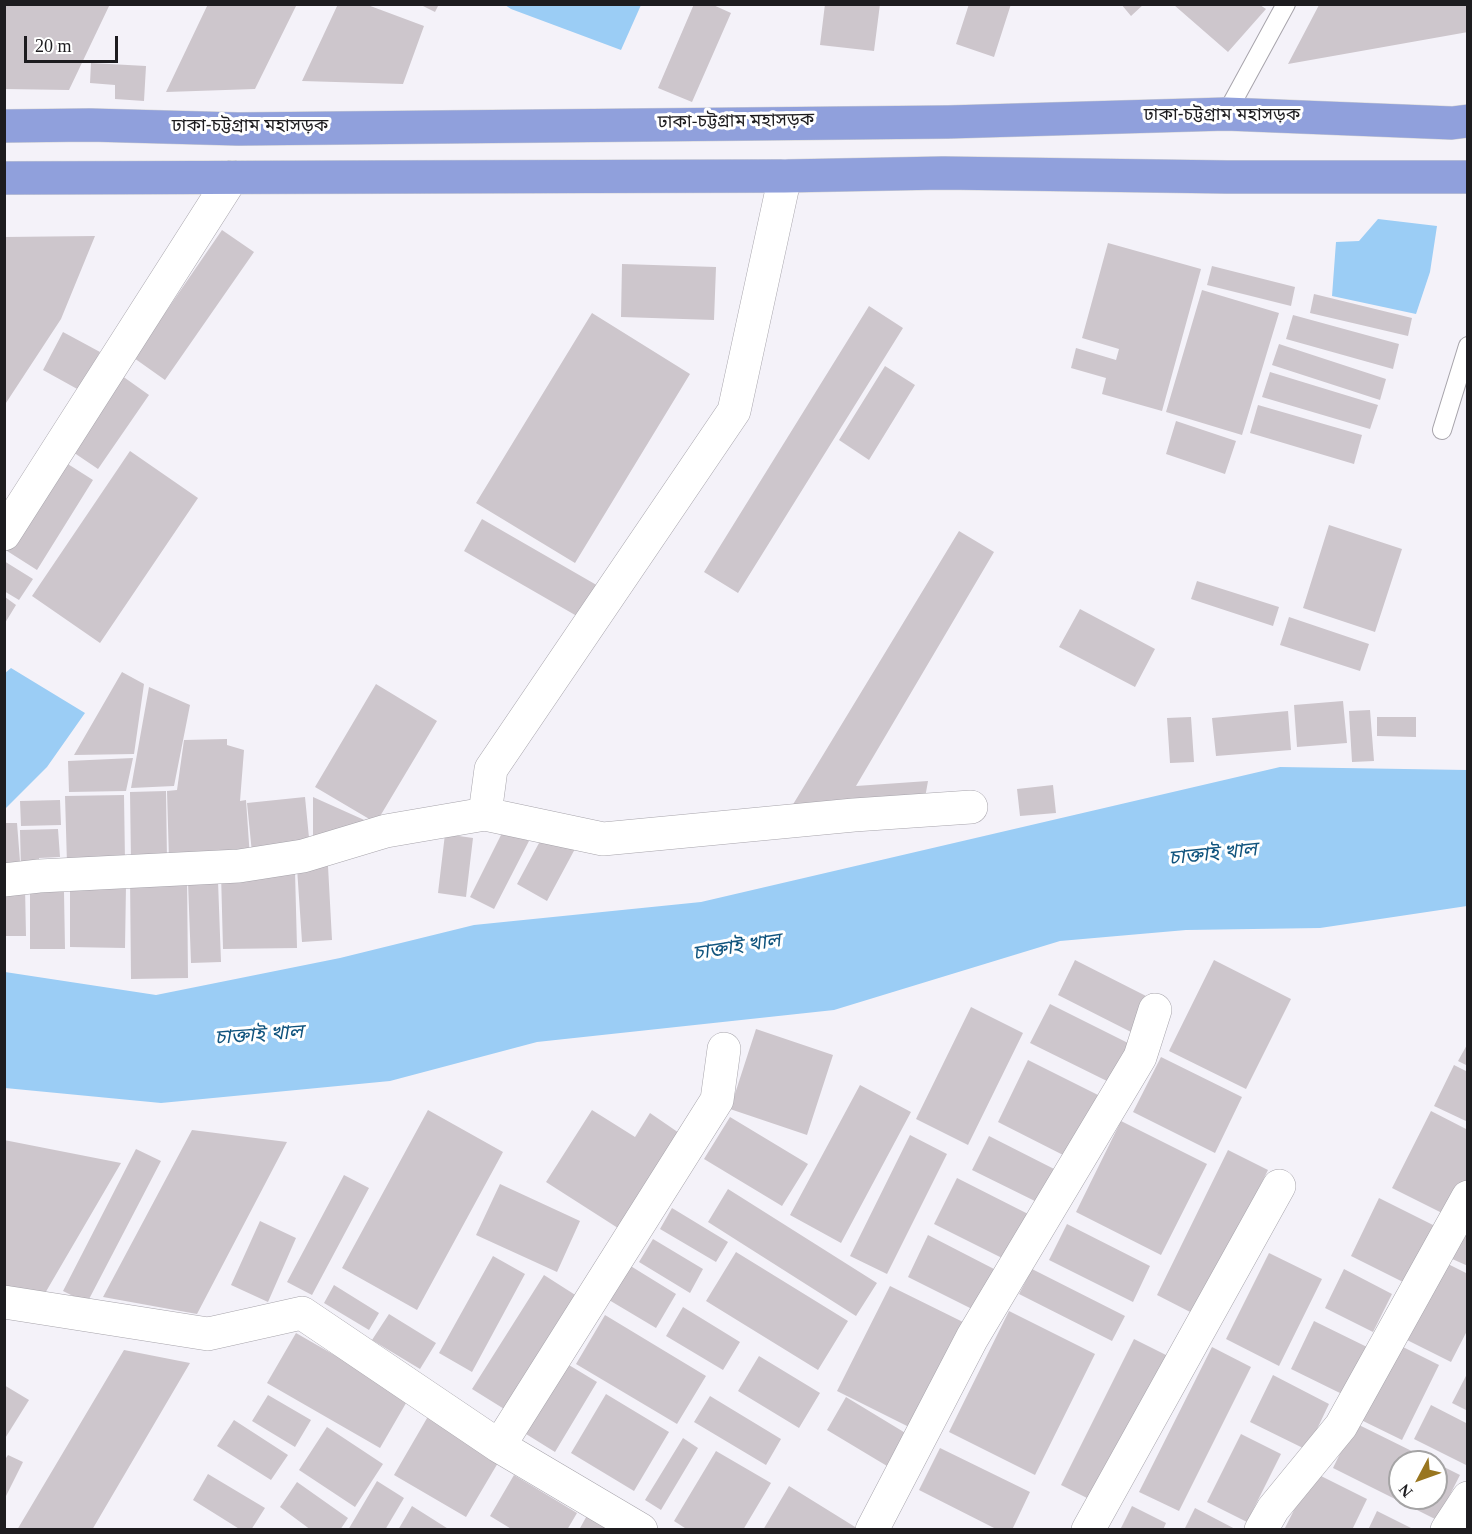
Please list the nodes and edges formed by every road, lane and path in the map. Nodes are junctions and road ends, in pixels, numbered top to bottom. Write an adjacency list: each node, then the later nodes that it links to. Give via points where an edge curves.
1 (1286, 4): 2 (lane)
2 (1226, 114): 3 (highway, ঢাকা-চট্টগ্রাম মহাসড়ক); 4 (highway, ঢাকা-চট্টগ্রাম মহাসড়ক, via 948,122 238,129)
3 (1467, 121)
4 (4, 126)
5 (785, 176): 6 (highway); 7 (highway, via 943,173); 13 (street, via 734,411 491,769)
6 (232, 177): 8 (highway); 11 (street)
7 (1467, 177)
8 (4, 178)
9 (1467, 346): 10 (lane)
10 (1442, 430)
11 (4, 534)
12 (971, 807): 13 (street, via 603,839)
13 (485, 814): 14 (street, via 386,831 303,856 238,866)
14 (4, 880)
15 (1155, 1010): 23 (street, via 1140,1057 972,1338)
16 (724, 1049): 20 (street, via 717,1100)
17 (1279, 1186): 24 (street)
18 (1467, 1197): 25 (street, via 1341,1426)
19 (4, 1302): 20 (street, via 208,1334 302,1314)
20 (499, 1446): 22 (street)
21 (1467, 1498): 26 (street)
22 (641, 1530)
23 (872, 1530)
24 (1088, 1530)
25 (1261, 1530)
26 (1447, 1530)

